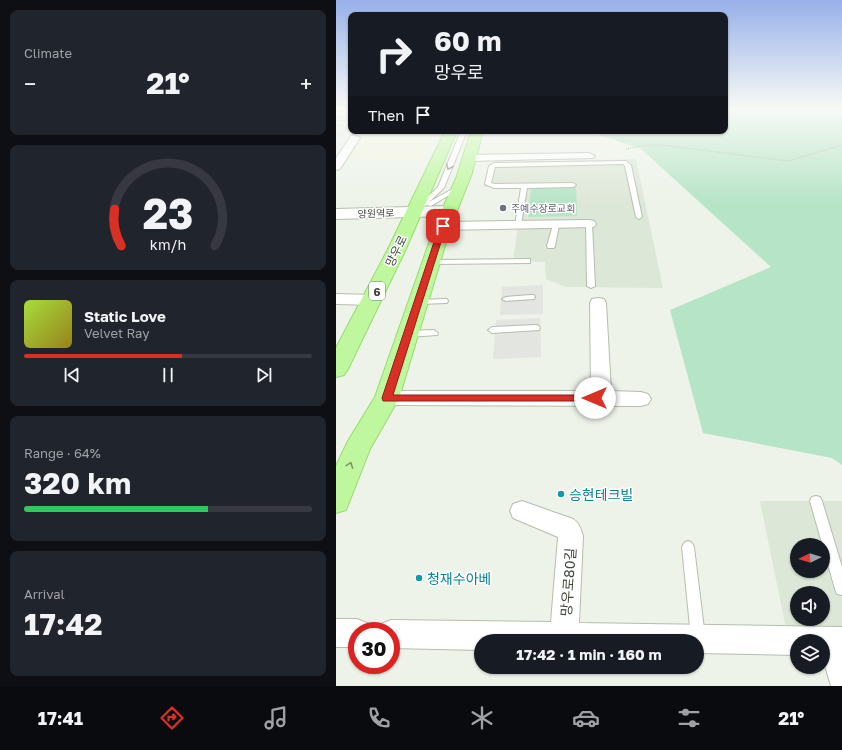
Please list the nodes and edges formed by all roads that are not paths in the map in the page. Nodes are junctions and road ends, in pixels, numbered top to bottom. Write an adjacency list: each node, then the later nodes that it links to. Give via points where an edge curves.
1 (353, 141): 7 (street)
2 (447, 141): 11 (main road, 망우로 / 6)
3 (460, 141): 11 (lane, one-way to 11, via 441,188)
4 (475, 141): 6 (main road)
5 (588, 156): 6 (street)
6 (469, 158): 10 (main road)
7 (336, 167)
8 (573, 184): 9 (lane)
9 (524, 186): 13 (lane, via 488,184 492,166 624,162 628,165); 16 (lane)
10 (458, 188): 11 (lane); 14 (main road)
11 (415, 212): 12 (street, 양원역로); 14 (street, 양원역로); 25 (main road, 망우로 / 6)
12 (336, 214)
13 (639, 217)
14 (446, 218): 16 (street); 20 (main road)
15 (589, 224): 17 (street); 21 (lane)
16 (518, 225): 17 (street)
17 (556, 225): 18 (lane)
18 (551, 246)
19 (527, 261): 20 (lane)
20 (432, 262): 27 (main road)
21 (594, 294): 34 (street, via 601,394)
22 (531, 297): 24 (lane)
23 (336, 299): 25 (street)
24 (506, 299)
25 (373, 300): 32 (main road, 망우로 / 6)
26 (444, 301): 27 (lane)
27 (419, 302): 31 (main road)
28 (536, 328): 29 (lane)
29 (492, 330)
30 (434, 333): 31 (lane)
31 (408, 334): 33 (main road)
32 (336, 369)
33 (387, 398): 34 (street); 36 (main road, one-way to 33, via 357,448)
34 (595, 398): 35 (street)
35 (641, 399)
36 (336, 501)
37 (816, 501): 40 (lane)
38 (522, 511): 44 (street, 망우로80길, via 569,530 571,536)
39 (688, 547): 45 (lane)
40 (842, 589)
41 (336, 633): 42 (street)
42 (348, 633)
43 (400, 634): 46 (street)
44 (564, 634)
45 (698, 634)
46 (474, 635)
47 (704, 638): 48 (street)
48 (838, 640): 49 (street)
49 (842, 677)

